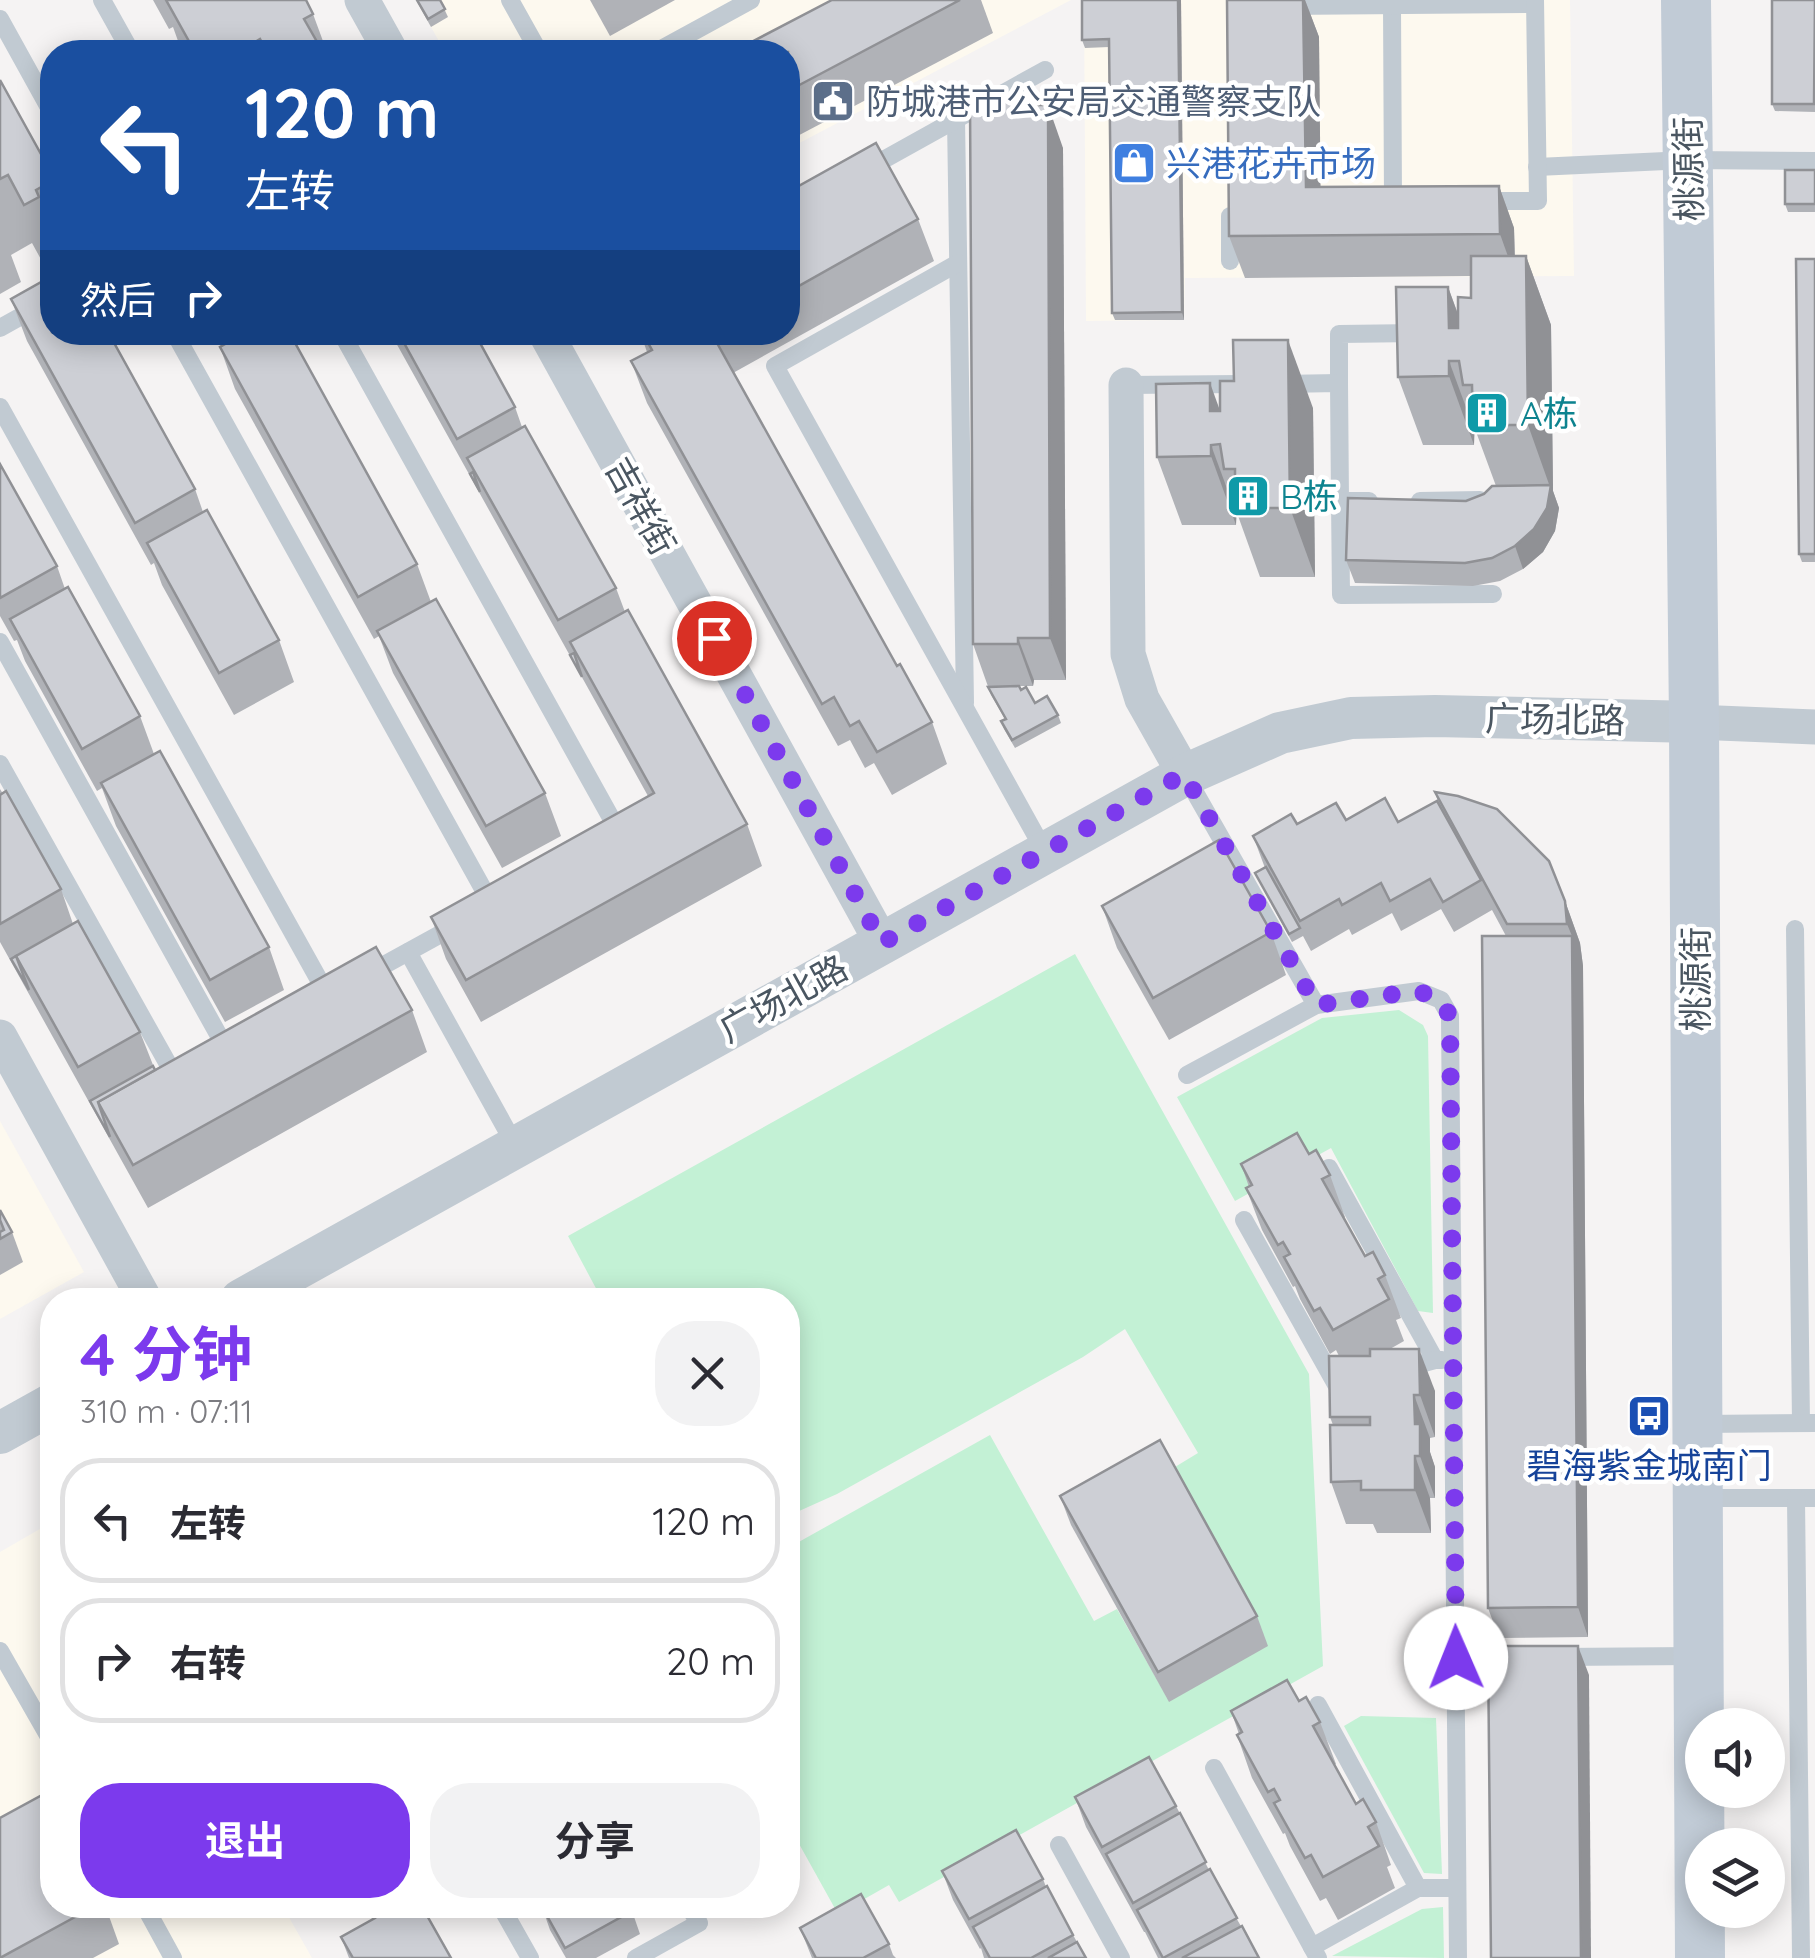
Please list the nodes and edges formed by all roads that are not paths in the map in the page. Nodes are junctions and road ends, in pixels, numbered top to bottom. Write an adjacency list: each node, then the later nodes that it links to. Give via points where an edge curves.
1 (102, 0): 11 (lane)
2 (362, 0): 12 (street)
3 (510, 0): 13 (lane)
4 (750, 0): 8 (lane)
5 (1686, 0): 18 (main road, 桃源街)
6 (1535, 2): 7 (lane); 20 (lane)
7 (1392, 5): 9 (lane); 22 (lane, via 1393,202)
8 (725, 6): 14 (lane)
9 (1264, 6)
10 (0, 19): 16 (lane)
11 (124, 40)
12 (384, 40)
13 (532, 40)
14 (674, 40)
15 (1045, 70): 17 (lane)
16 (40, 91)
17 (956, 119): 21 (lane); 26 (lane)
18 (1688, 160): 19 (lane); 20 (lane); 43 (main road, 桃源街)
19 (1815, 161)
20 (1538, 167): 23 (lane, via 1538,200)
21 (855, 175)
22 (1429, 201)
23 (1466, 201)
24 (1230, 202): 25 (lane)
25 (1230, 261)
26 (958, 263): 42 (lane); 42 (lane, via 774,366)
27 (40, 306): 28 (lane)
28 (0, 328)
29 (1430, 334): 33 (lane, via 1338,334)
30 (184, 345): 51 (lane, via 500,900)
31 (347, 345): 47 (lane, via 620,834)
32 (552, 345): 50 (street, 吉祥街)
33 (1339, 384): 34 (lane); 37 (lane)
34 (1126, 385): 46 (street, via 1128,654 1142,699)
35 (0, 406): 51 (lane, via 319,1001)
36 (1480, 500): 39 (lane)
37 (1340, 501): 38 (lane); 40 (lane, via 1341,595)
38 (1380, 501)
39 (1400, 501)
40 (1492, 594)
41 (0, 642): 45 (lane, via 236,1048 176,1081)
42 (965, 708): 48 (lane)
43 (1694, 722): 44 (street, 广场北路); 46 (street, 广场北路, via 1351,718 1280,733); 65 (main road, 桃源街)
44 (1815, 727)
45 (0, 764)
46 (1184, 774): 48 (street, 广场北路); 52 (lane)
47 (604, 843)
48 (1045, 852): 50 (street, 广场北路)
49 (1795, 929): 64 (lane)
50 (882, 943): 55 (street, 广场北路)
51 (408, 952): 55 (lane)
52 (1316, 1005): 54 (lane); 60 (lane, via 1418,991 1440,1000 1450,1016)
53 (4, 1052): 58 (street)
54 (1188, 1075)
55 (516, 1147): 59 (street, 广场北路)
56 (1329, 1168): 60 (lane)
57 (1244, 1220): 62 (lane, via 1337,1386)
58 (138, 1288)
59 (263, 1288)
60 (1444, 1360): 61 (lane); 71 (lane)
61 (1386, 1373)
62 (1354, 1381)
63 (40, 1411): 66 (street)
64 (1808, 1423): 65 (lane)
65 (1697, 1424): 67 (main road, 桃源街)
66 (0, 1433)
67 (1698, 1498): 68 (lane); 70 (main road, 桃源街)
68 (1806, 1498): 88 (lane)
69 (0, 1651): 73 (lane)
70 (1698, 1656): 71 (lane); 87 (main road, 桃源街)
71 (1456, 1658): 77 (lane)
72 (1318, 1705): 76 (lane)
73 (40, 1721)
74 (1214, 1768): 81 (lane)
75 (1059, 1845): 85 (lane)
76 (1418, 1888): 77 (lane); 81 (lane)
77 (1458, 1888): 86 (lane)
78 (151, 1918): 82 (lane)
79 (507, 1918): 83 (lane)
80 (695, 1918): 84 (lane, via 698,1924)
81 (1315, 1952)
82 (174, 1958)
83 (530, 1958)
84 (636, 1958)
85 (1121, 1958)
86 (1458, 1958)
87 (1700, 1958)
88 (1801, 1958)

